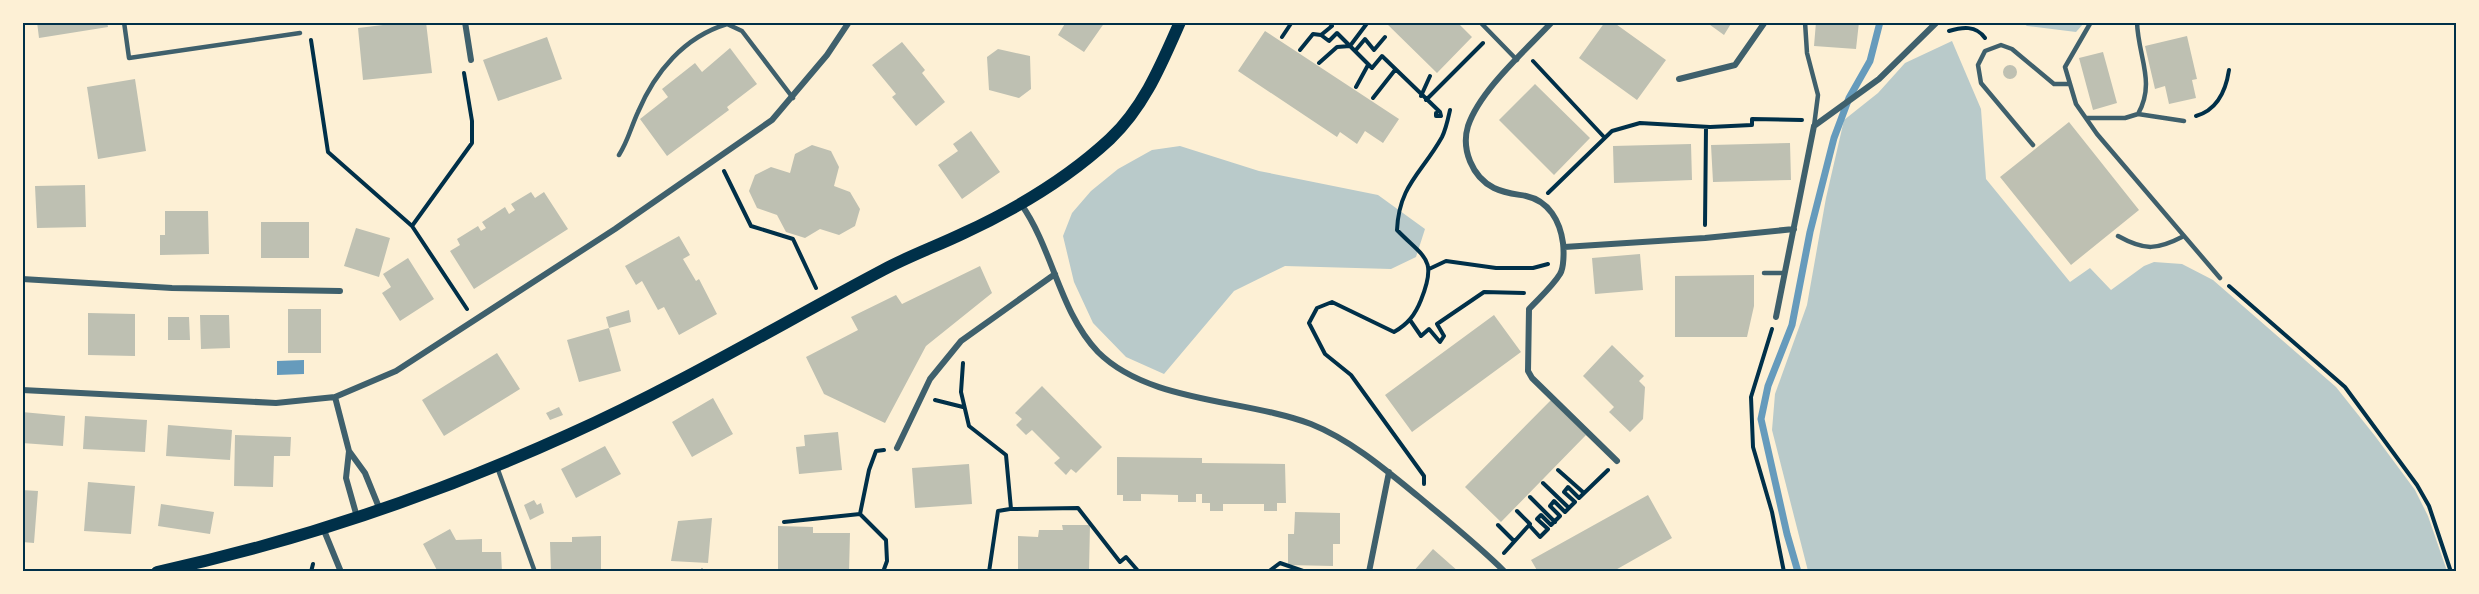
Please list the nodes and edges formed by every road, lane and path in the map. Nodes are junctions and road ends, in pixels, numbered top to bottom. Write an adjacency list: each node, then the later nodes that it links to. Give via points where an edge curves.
1 (124, 22): 15 (lane, via 129,58)
2 (465, 22): 26 (street)
3 (849, 22): 37 (street)
4 (1180, 22): 52 (main road, via 1145,96 1130,118 1088,159)
5 (1292, 22): 18 (path)
6 (1368, 22): 20 (path)
7 (1552, 22): 27 (street)
8 (1765, 22): 33 (street, via 1735,65)
9 (1805, 22): 45 (lane, via 1818,94)
10 (1937, 22): 45 (street, via 1866,88)
11 (2091, 22): 34 (lane, via 2065,67)
12 (2137, 22): 41 (lane, via 2148,89)
13 (1332, 24): 17 (path)
14 (1480, 24): 27 (lane)
15 (300, 33): 53 (path, via 310,31 328,152)
16 (1946, 33): 22 (path, via 1963,27 1977,30)
17 (1322, 36): 20 (path, via 1329,41 1337,33); 23 (path, via 1313,34)
18 (1282, 37)
19 (1385, 37): 24 (path, via 1374,50 1365,39)
20 (1350, 46): 24 (path); 28 (path, via 1337,47)
21 (1480, 46): 39 (path)
22 (1992, 47): 34 (lane, via 2012,49 2054,84); 48 (lane, via 1978,65 1981,83)
23 (1300, 50)
24 (1355, 51): 29 (path)
25 (1530, 59): 47 (path)
26 (471, 60): 53 (path, via 463,65 472,143)
27 (1517, 60): 58 (street, via 1473,114 1465,139 1468,155 1482,179 1495,189 1529,197 1554,215)
28 (1319, 63)
29 (1368, 65): 30 (path, via 1372,68 1382,56); 35 (path)
30 (1395, 70): 36 (path); 38 (path)
31 (2229, 70): 44 (path, via 2226,88 2217,102 2201,115)
32 (1430, 76): 36 (path)
33 (1679, 79)
34 (2070, 84): 43 (lane, via 2076,104)
35 (1356, 87)
36 (1421, 96): 39 (path)
37 (793, 98): 49 (lane, via 742,31 727,24 711,28 667,62 639,109); 70 (street, via 772,120 696,174)
38 (1373, 98)
39 (1426, 100): 42 (path)
40 (1450, 110): 60 (path, via 1443,136 1398,207 1397,230 1418,249)
41 (2138, 114): 43 (lane); 44 (lane)
42 (1443, 117)
43 (2086, 118): 56 (lane)
44 (2184, 120)
45 (1815, 123): 46 (path, via 1752,119 1752,125); 54 (street)
46 (1706, 127): 47 (path, via 1640,123 1612,130); 57 (path)
47 (1604, 137): 51 (path)
48 (2033, 145)
49 (620, 155)
50 (724, 171): 66 (path, via 751,226 792,239)
51 (1545, 196)
52 (1021, 204): 63 (street); 80 (main road, via 886,268 651,395)
53 (412, 226): 70 (path)
54 (1794, 229): 57 (street); 62 (street)
55 (2118, 236): 56 (lane, via 2137,247 2162,247)
56 (2184, 236): 65 (lane)
57 (1705, 238): 58 (street)
58 (1564, 247): 68 (street, via 1562,273)
59 (1549, 263): 60 (path, via 1533,268 1496,268 1446,261)
60 (1429, 269): 71 (path, via 1430,278)
61 (1764, 273): 62 (lane)
62 (1785, 273): 69 (street)
63 (1055, 274): 72 (street); 83 (street, via 1080,329 1098,351 1125,372 1169,388 1311,424)
64 (22, 279): 67 (street, via 172,288)
65 (2220, 279): 112 (path, via 2345,387 2417,485 2429,506)
66 (816, 289)
67 (340, 291)
68 (1543, 293): 71 (path, via 1484,292 1437,324 1444,336 1440,342 1429,329 1421,336); 79 (street, via 1529,309 1528,371)
69 (1776, 317): 111 (path, via 1751,397 1753,447)
70 (474, 320): 75 (street, via 396,371)
71 (1410, 321): 85 (path, via 1394,332 1332,302 1317,308 1309,323 1325,354 1352,375 1424,476)
72 (962, 340): 74 (street, via 930,378); 76 (path)
73 (22, 390): 75 (street, via 276,403)
74 (921, 396): 76 (path); 77 (street)
75 (335, 397): 78 (street)
76 (963, 407): 89 (path, via 969,426 1006,455)
77 (897, 448): 92 (path, via 876,451)
78 (349, 452): 90 (street, via 365,473); 93 (street, via 346,478)
79 (1617, 461)
80 (496, 466): 90 (main road); 103 (lane)
81 (1558, 470): 86 (path)
82 (1607, 470): 86 (path)
83 (1389, 472): 109 (street); 110 (street, via 1479,545)
84 (1543, 483): 88 (path)
85 (1424, 487)
86 (1584, 494): 88 (path, via 1579,498 1568,487 1564,492 1575,502)
87 (1530, 497): 95 (path)
88 (1569, 508): 95 (path, via 1565,512 1554,501 1550,506 1560,516)
89 (1011, 509): 105 (path, via 998,512); 106 (path, via 1078,508 1120,562 1126,557)
90 (380, 510): 93 (main road)
91 (1517, 511): 97 (path)
92 (860, 514): 94 (path); 104 (path, via 886,540)
93 (357, 517): 98 (main road)
94 (784, 522)
95 (1555, 522): 97 (path, via 1551,525 1541,515 1537,519 1548,529 1540,537)
96 (1498, 525): 97 (path, via 1515,540)
97 (1528, 525)
98 (323, 528): 100 (main road); 102 (street)
99 (313, 564): 101 (path)
100 (157, 572)
101 (311, 572)
102 (341, 572)
103 (535, 572)
104 (883, 572)
105 (989, 572)
106 (1139, 572)
107 (1268, 572): 108 (path, via 1280,563)
108 (1306, 572)
109 (1369, 572)
110 (1505, 572)
111 (1784, 572)
112 (2451, 572)

